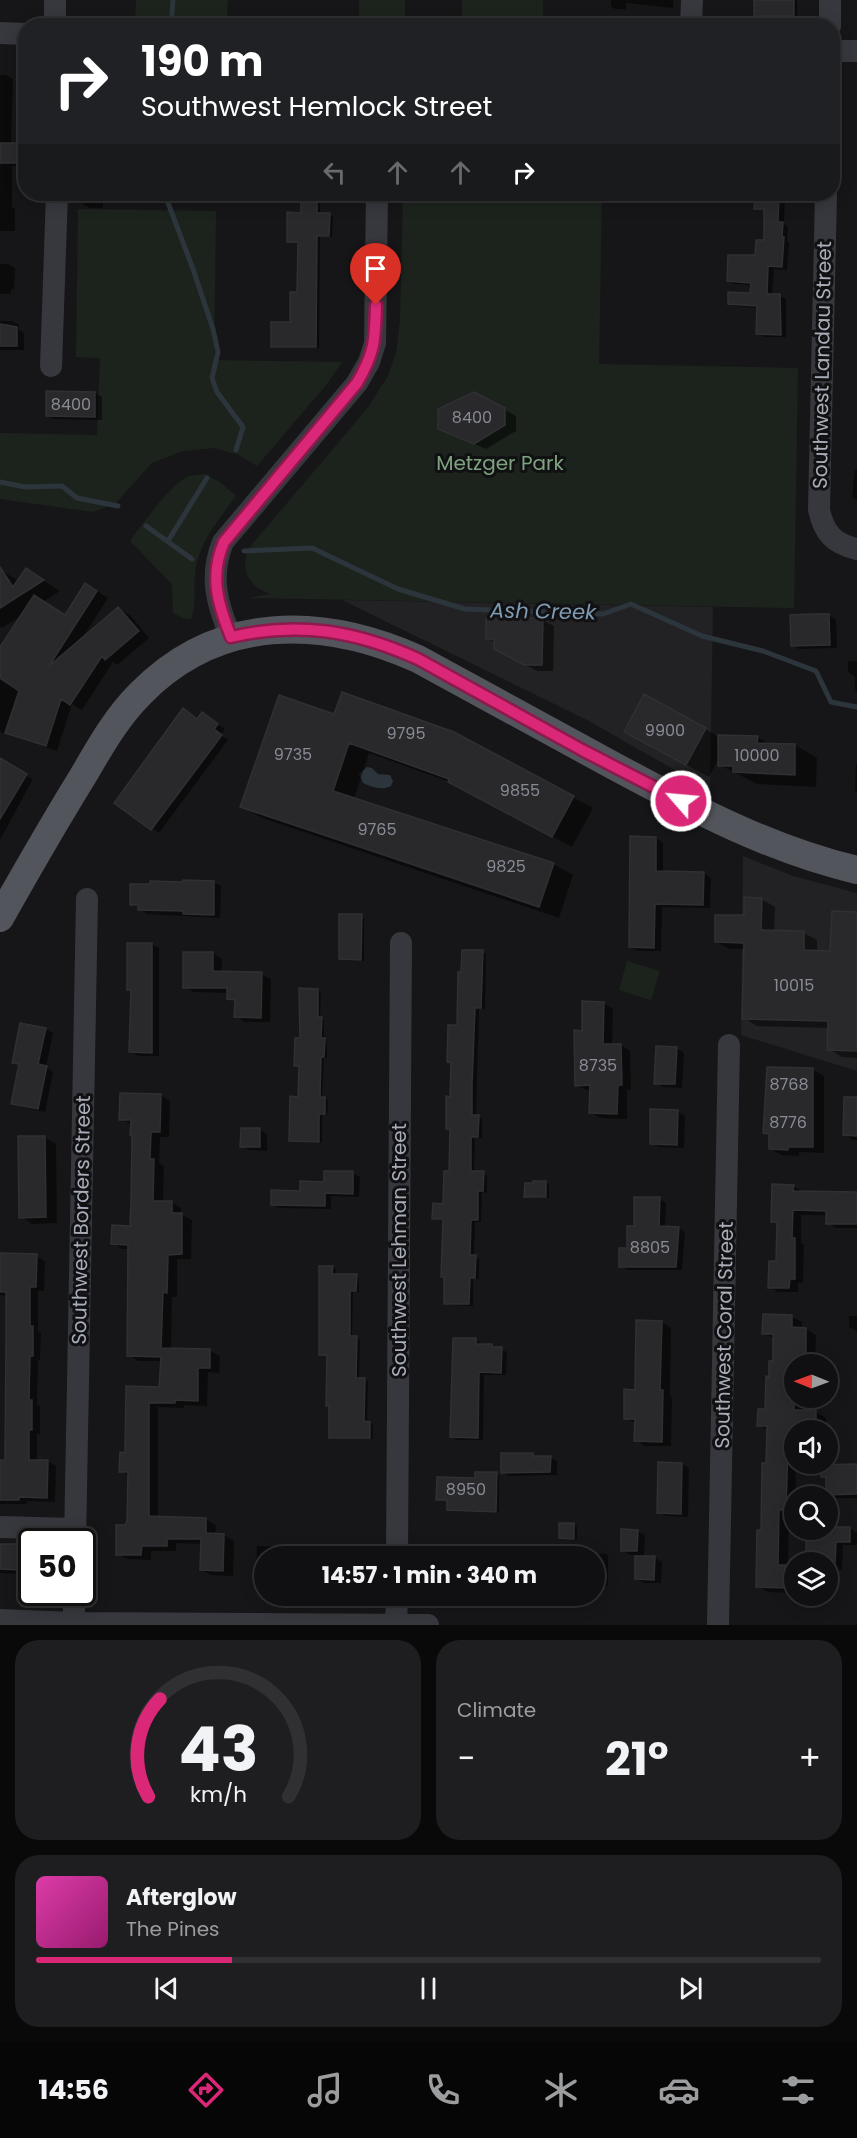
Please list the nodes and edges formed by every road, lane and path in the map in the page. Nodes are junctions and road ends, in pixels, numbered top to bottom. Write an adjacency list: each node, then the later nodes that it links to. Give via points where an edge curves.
1 (55, 0): 4 (street)
2 (692, 0): 5 (street)
3 (830, 0): 6 (street)
4 (55, 18)
5 (691, 18)
6 (830, 18)
7 (0, 33): 8 (street)
8 (18, 34)
9 (840, 51): 10 (street)
10 (857, 51)
11 (57, 201): 14 (street)
12 (377, 201): 16 (street, via 375,343 369,362 357,383 224,542 217,563 216,586)
13 (826, 201): 15 (street, Southwest Landau Street, via 819,510 829,535)
14 (51, 366)
15 (857, 549)
16 (231, 637): 17 (main road, via 261,630 313,629 392,647 681,801 759,838); 19 (main road, via 178,662 125,710)
17 (857, 870)
18 (87, 899): 23 (street, Southwest Borders Street)
19 (0, 918)
20 (401, 943): 25 (street, Southwest Lehman Street)
21 (729, 1045): 32 (street, Southwest Coral Street)
22 (0, 1527): 24 (street)
23 (75, 1528)
24 (18, 1529)
25 (397, 1546)
26 (74, 1606): 29 (street)
27 (396, 1606): 30 (street)
28 (0, 1620): 29 (street)
29 (74, 1624): 30 (street)
30 (396, 1625): 31 (street)
31 (428, 1625)
32 (718, 1625)

